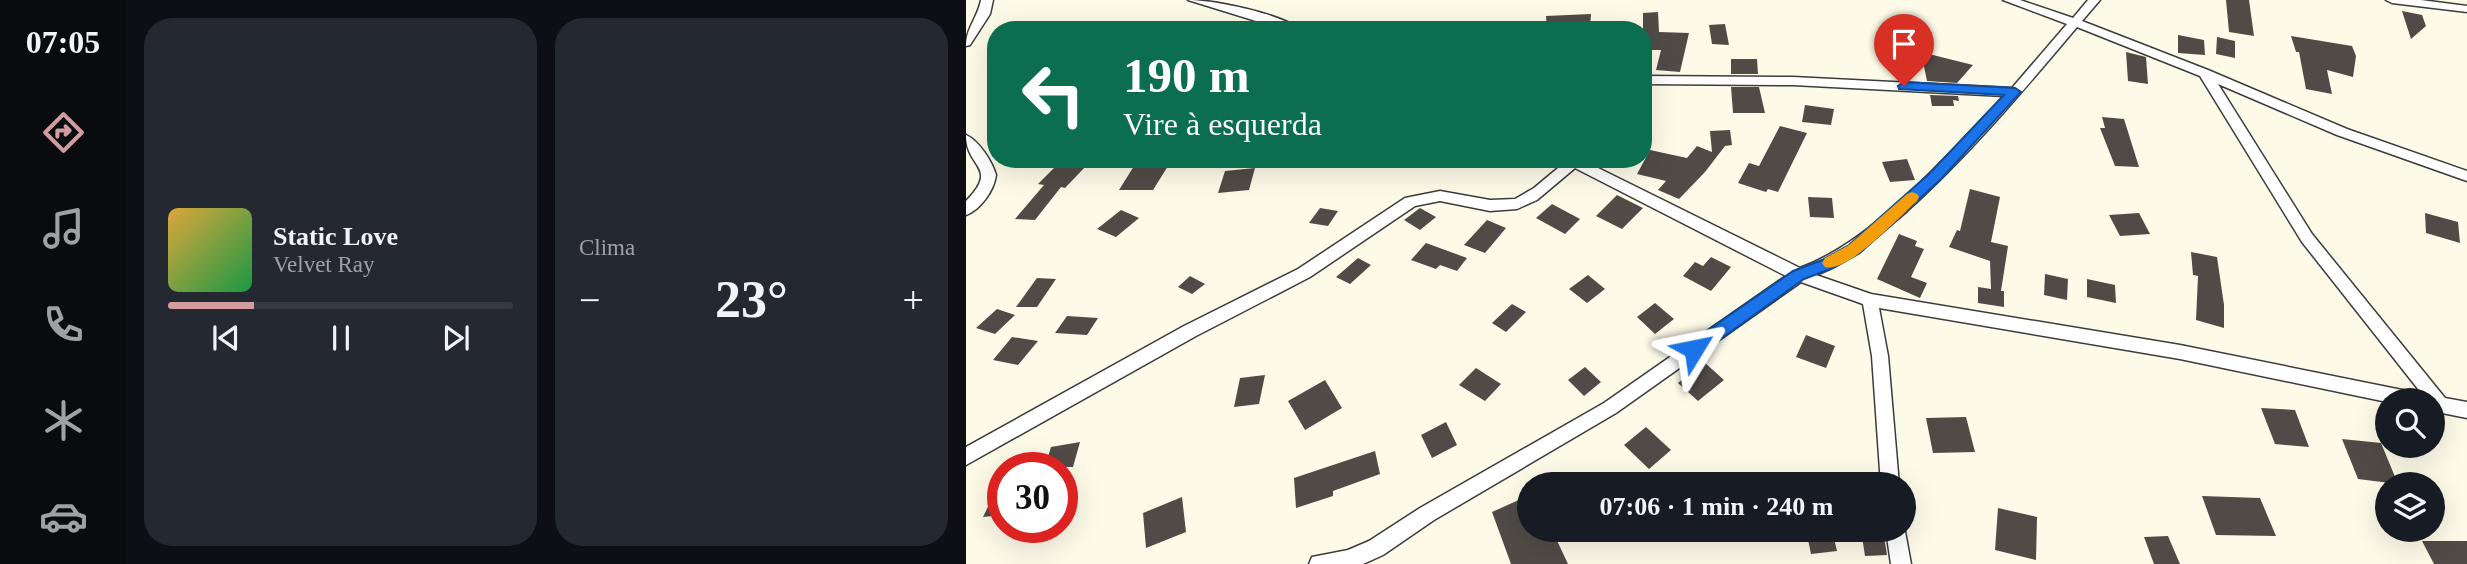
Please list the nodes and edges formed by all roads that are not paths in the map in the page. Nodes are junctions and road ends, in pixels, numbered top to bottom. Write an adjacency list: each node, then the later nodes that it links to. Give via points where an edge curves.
1 (987, 0): 9 (street, via 984,14)
2 (1194, 0): 7 (street)
3 (2010, 0): 8 (street)
4 (2094, 0): 8 (street)
5 (2392, 0): 6 (street)
6 (2467, 9)
7 (1274, 21)
8 (2074, 22): 10 (street); 12 (street)
9 (966, 42)
10 (2204, 73): 18 (street, via 2342,132); 22 (street, via 2307,239)
11 (1652, 80): 12 (street, via 1793,81)
12 (2015, 92): 20 (street, via 1935,177 1854,249)
13 (966, 140): 14 (street)
14 (987, 166)
15 (989, 168): 19 (street, via 991,175 981,196)
16 (1562, 168): 26 (street, via 1518,203 1490,205 1446,194 1410,202 1304,273 1190,331)
17 (1585, 168): 20 (street)
18 (2467, 176)
19 (966, 210)
20 (1799, 275): 21 (street); 29 (street, via 1610,408 1376,548 1349,560)
21 (1870, 300): 23 (street, via 2180,352); 27 (street, via 1880,356)
22 (2428, 388)
23 (2375, 392)
24 (2445, 406): 25 (street)
25 (2467, 411)
26 (966, 457)
27 (1888, 472)
28 (1898, 542): 30 (street)
29 (1319, 564)
30 (1901, 564)

